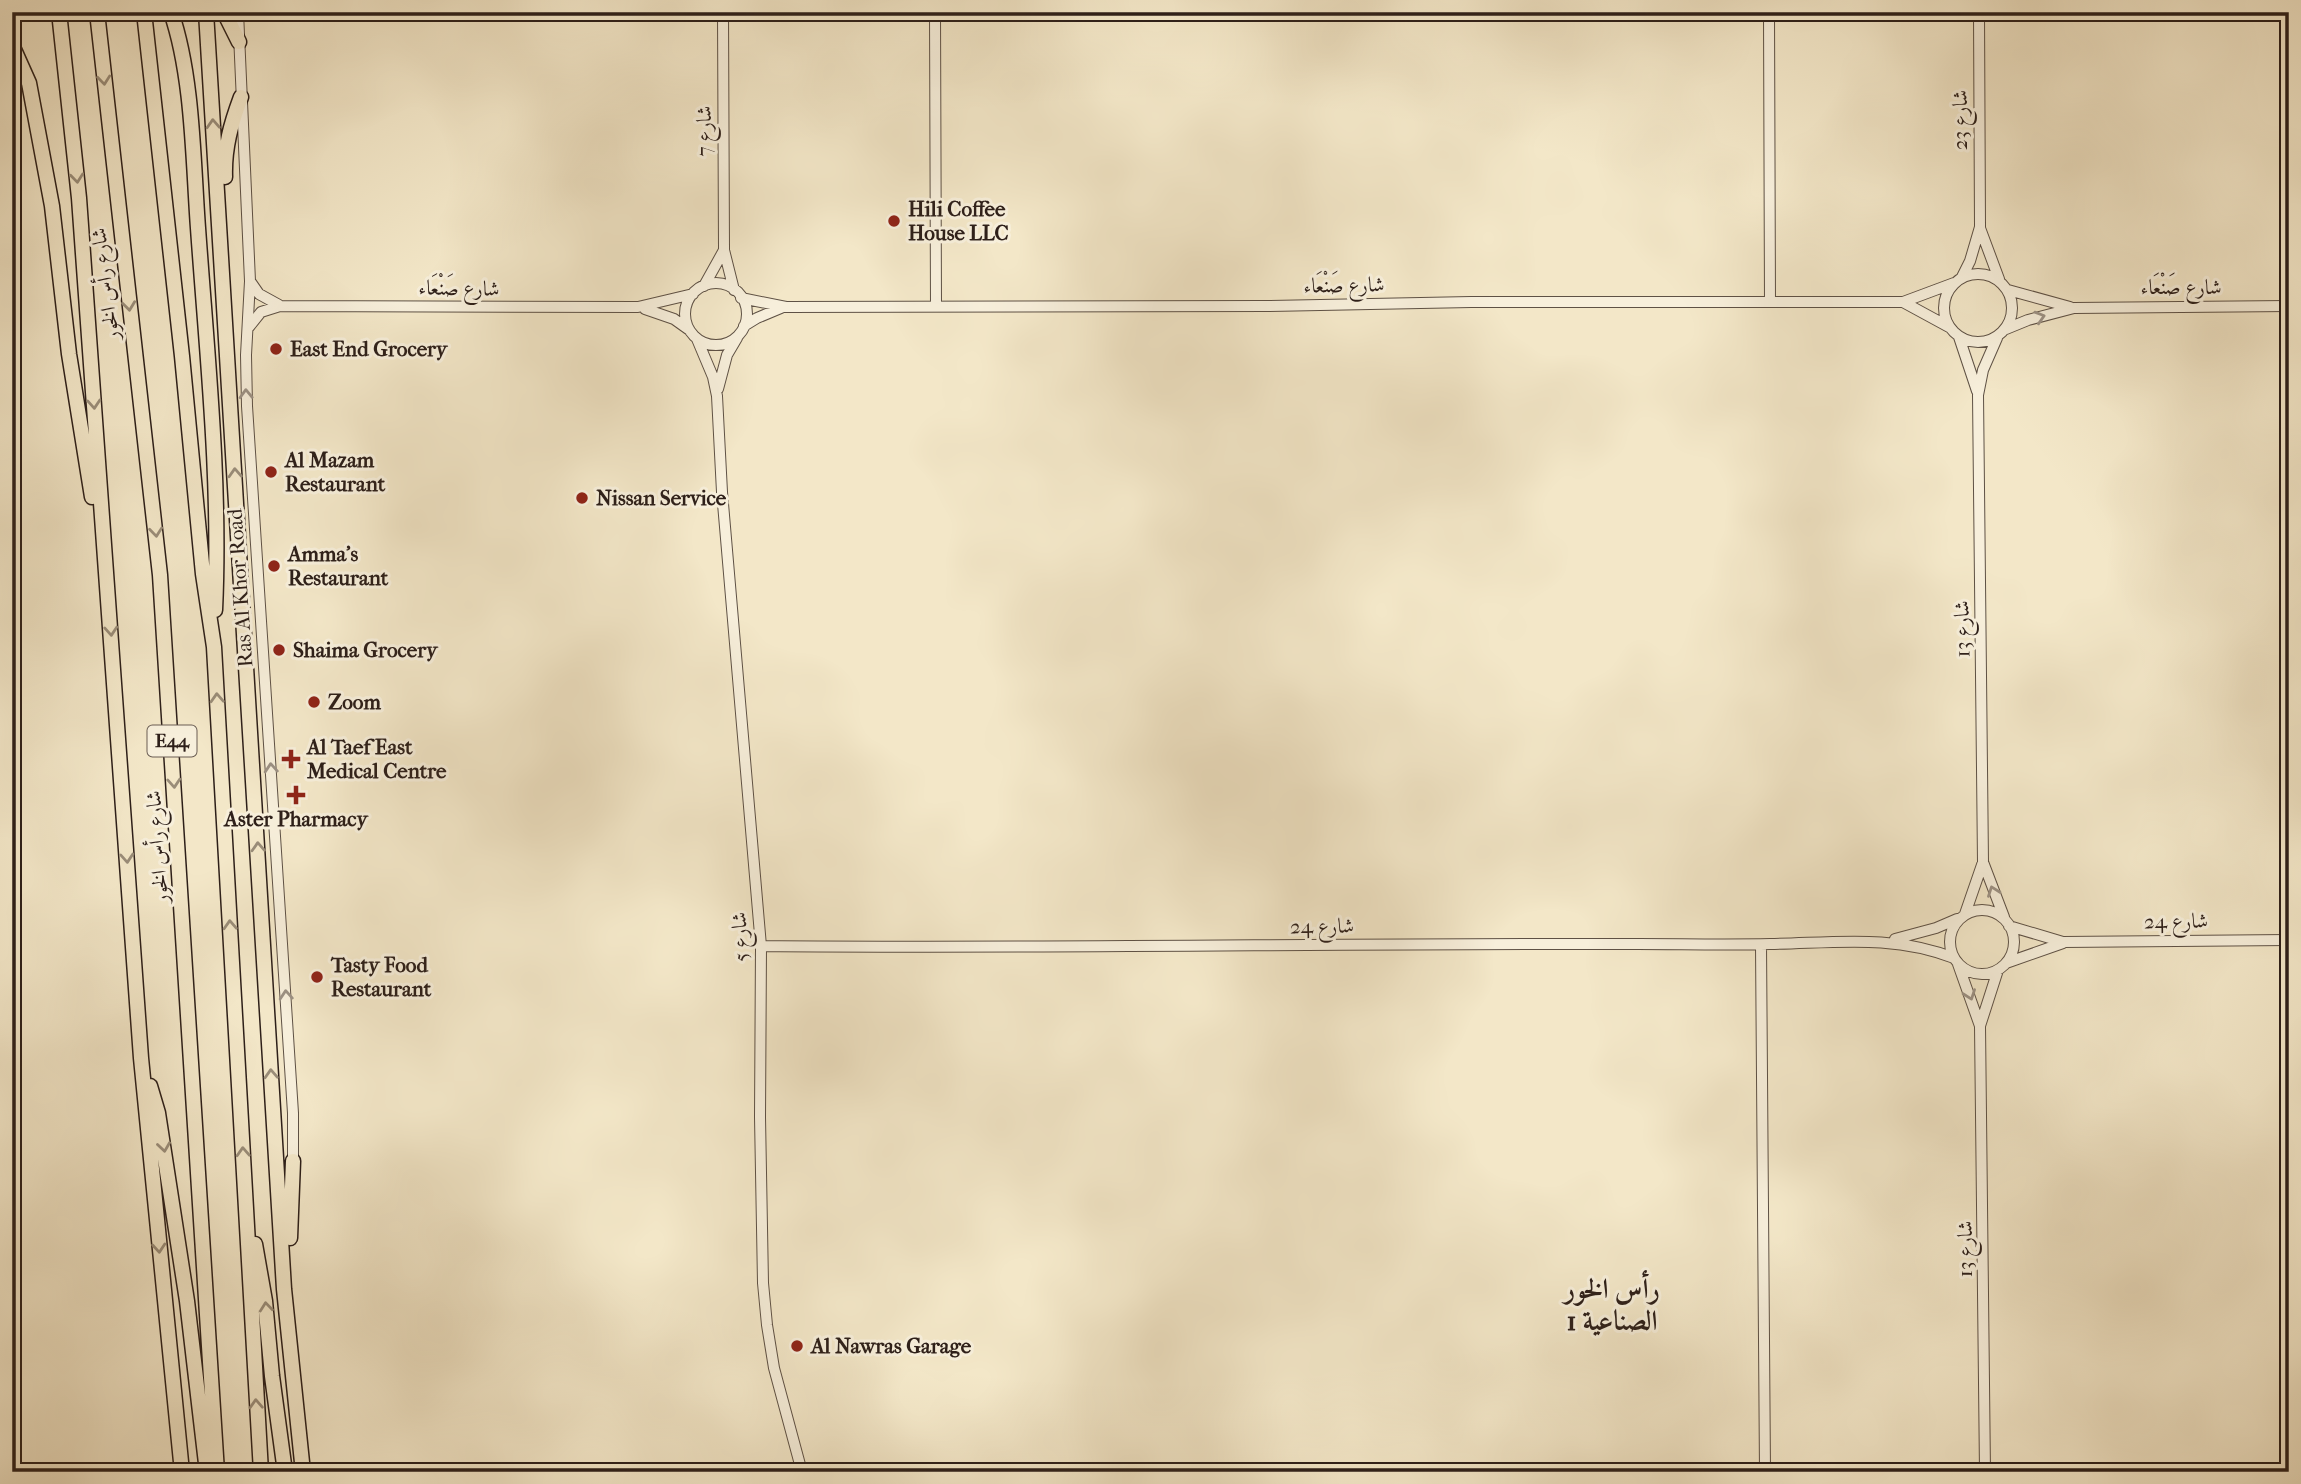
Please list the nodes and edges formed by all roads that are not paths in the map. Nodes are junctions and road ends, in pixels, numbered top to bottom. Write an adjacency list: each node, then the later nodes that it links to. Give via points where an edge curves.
1 (59, 12): 43 (highway, one-way to 43, via 79,198)
2 (97, 12): 62 (highway, شارع رأس الخور / E44, one-way to 62, via 160,575)
3 (144, 12): 44 (highway, E44)
4 (172, 12): 44 (highway, via 180,36 190,114 216,498)
5 (206, 12): 40 (highway, one-way to 5)
6 (224, 12): 12 (highway)
7 (238, 12): 12 (street, Ras Al Khor Road)
8 (723, 12): 16 (street, شارع 7)
9 (934, 12): 27 (street)
10 (1769, 12): 24 (street)
11 (1979, 12): 15 (street, شارع 23)
12 (239, 42): 14 (street, Ras Al Khor Road)
13 (12, 45): 43 (highway, via 29,83 52,206 69,354)
14 (241, 97): 19 (street, Ras Al Khor Road); 40 (highway, via 225,153)
15 (1980, 228): 17 (street, شارع 23, via 1970,261); 18 (street, شارع 23)
16 (724, 250): 20 (street); 23 (street, شارع 7)
17 (1958, 280): 18 (street, via 1982,273); 25 (street, شارع صَنْعَاء); 34 (street, via 1944,304)
18 (2000, 280): 21 (street)
19 (250, 282): 26 (street, via 259,294); 33 (street, Ras Al Khor Road)
20 (703, 286): 22 (street); 23 (street, via 719,284)
21 (2008, 290): 31 (street, شارع صَنْعَاء); 35 (street, via 2013,303)
22 (693, 294): 29 (street, شارع صَنْعَاء); 36 (street, via 685,312)
23 (738, 294): 30 (street, شارع صَنْعَاء); 32 (street, via 746,317)
24 (1770, 302): 25 (street, شارع صَنْعَاء); 27 (street, شارع صَنْعَاء)
25 (1903, 302): 34 (street, شارع صَنْعَاء)
26 (280, 306): 29 (street, شارع صَنْعَاء); 33 (street, via 261,312)
27 (936, 306): 30 (street, شارع صَنْعَاء)
28 (2289, 306): 31 (street, شارع صَنْعَاء)
29 (638, 307): 36 (street, شارع صَنْعَاء, via 674,319)
30 (786, 307): 32 (street, شارع صَنْعَاء)
31 (2074, 308): 35 (street, شارع صَنْعَاء, one-way to 31)
32 (744, 326): 37 (street)
33 (248, 327): 57 (street, Ras Al Khor Road, one-way to 33, via 247,406)
34 (1950, 327): 38 (street)
35 (2006, 329): 39 (street)
36 (693, 335): 37 (street, via 718,345); 42 (street, شارع 5)
37 (738, 336): 42 (street, شارع 5, via 720,375)
38 (1959, 337): 39 (street, via 1978,342); 41 (street, شارع 13)
39 (1997, 338): 41 (street, شارع 13, via 1983,370)
40 (227, 339): 59 (highway, one-way to 40)
41 (1979, 395): 45 (street, شارع 13)
42 (717, 396): 52 (street, شارع 5)
43 (109, 604): 56 (highway, one-way to 56)
44 (214, 647): 58 (highway, E44, one-way to 44)
45 (1983, 862): 46 (street, شارع 13); 47 (street, شارع 13, one-way to 45)
46 (1963, 916): 47 (street, via 1986,910); 49 (street, شارع 24); 53 (street, via 1950,937)
47 (2007, 923): 50 (street, شارع 24); 54 (street, via 2014,945)
48 (2289, 940): 50 (street, شارع 24)
49 (1885, 942): 51 (street, شارع 24); 53 (street, شارع 24, via 1920,947)
50 (2063, 942): 54 (street, شارع 24)
51 (1761, 944): 52 (street, شارع 24); 67 (street)
52 (761, 946): 66 (street, شارع 5, via 763,1283 774,1367)
53 (1956, 961): 54 (street, via 1977,974); 55 (street, شارع 13, one-way to 55)
54 (2002, 967): 55 (street, شارع 13)
55 (1980, 1026): 68 (street, شارع 13)
56 (141, 1058): 60 (highway, one-way to 60); 61 (highway, one-way to 61, via 158,1113 187,1301)
57 (293, 1161): 59 (highway)
58 (244, 1182): 63 (highway, E44, one-way to 58); 64 (highway, one-way to 58, via 265,1301)
59 (289, 1338): 65 (highway)
60 (182, 1472)
61 (206, 1472)
62 (217, 1472)
63 (261, 1472)
64 (285, 1472)
65 (303, 1472)
66 (802, 1472)
67 (1765, 1472)
68 (1985, 1472)

